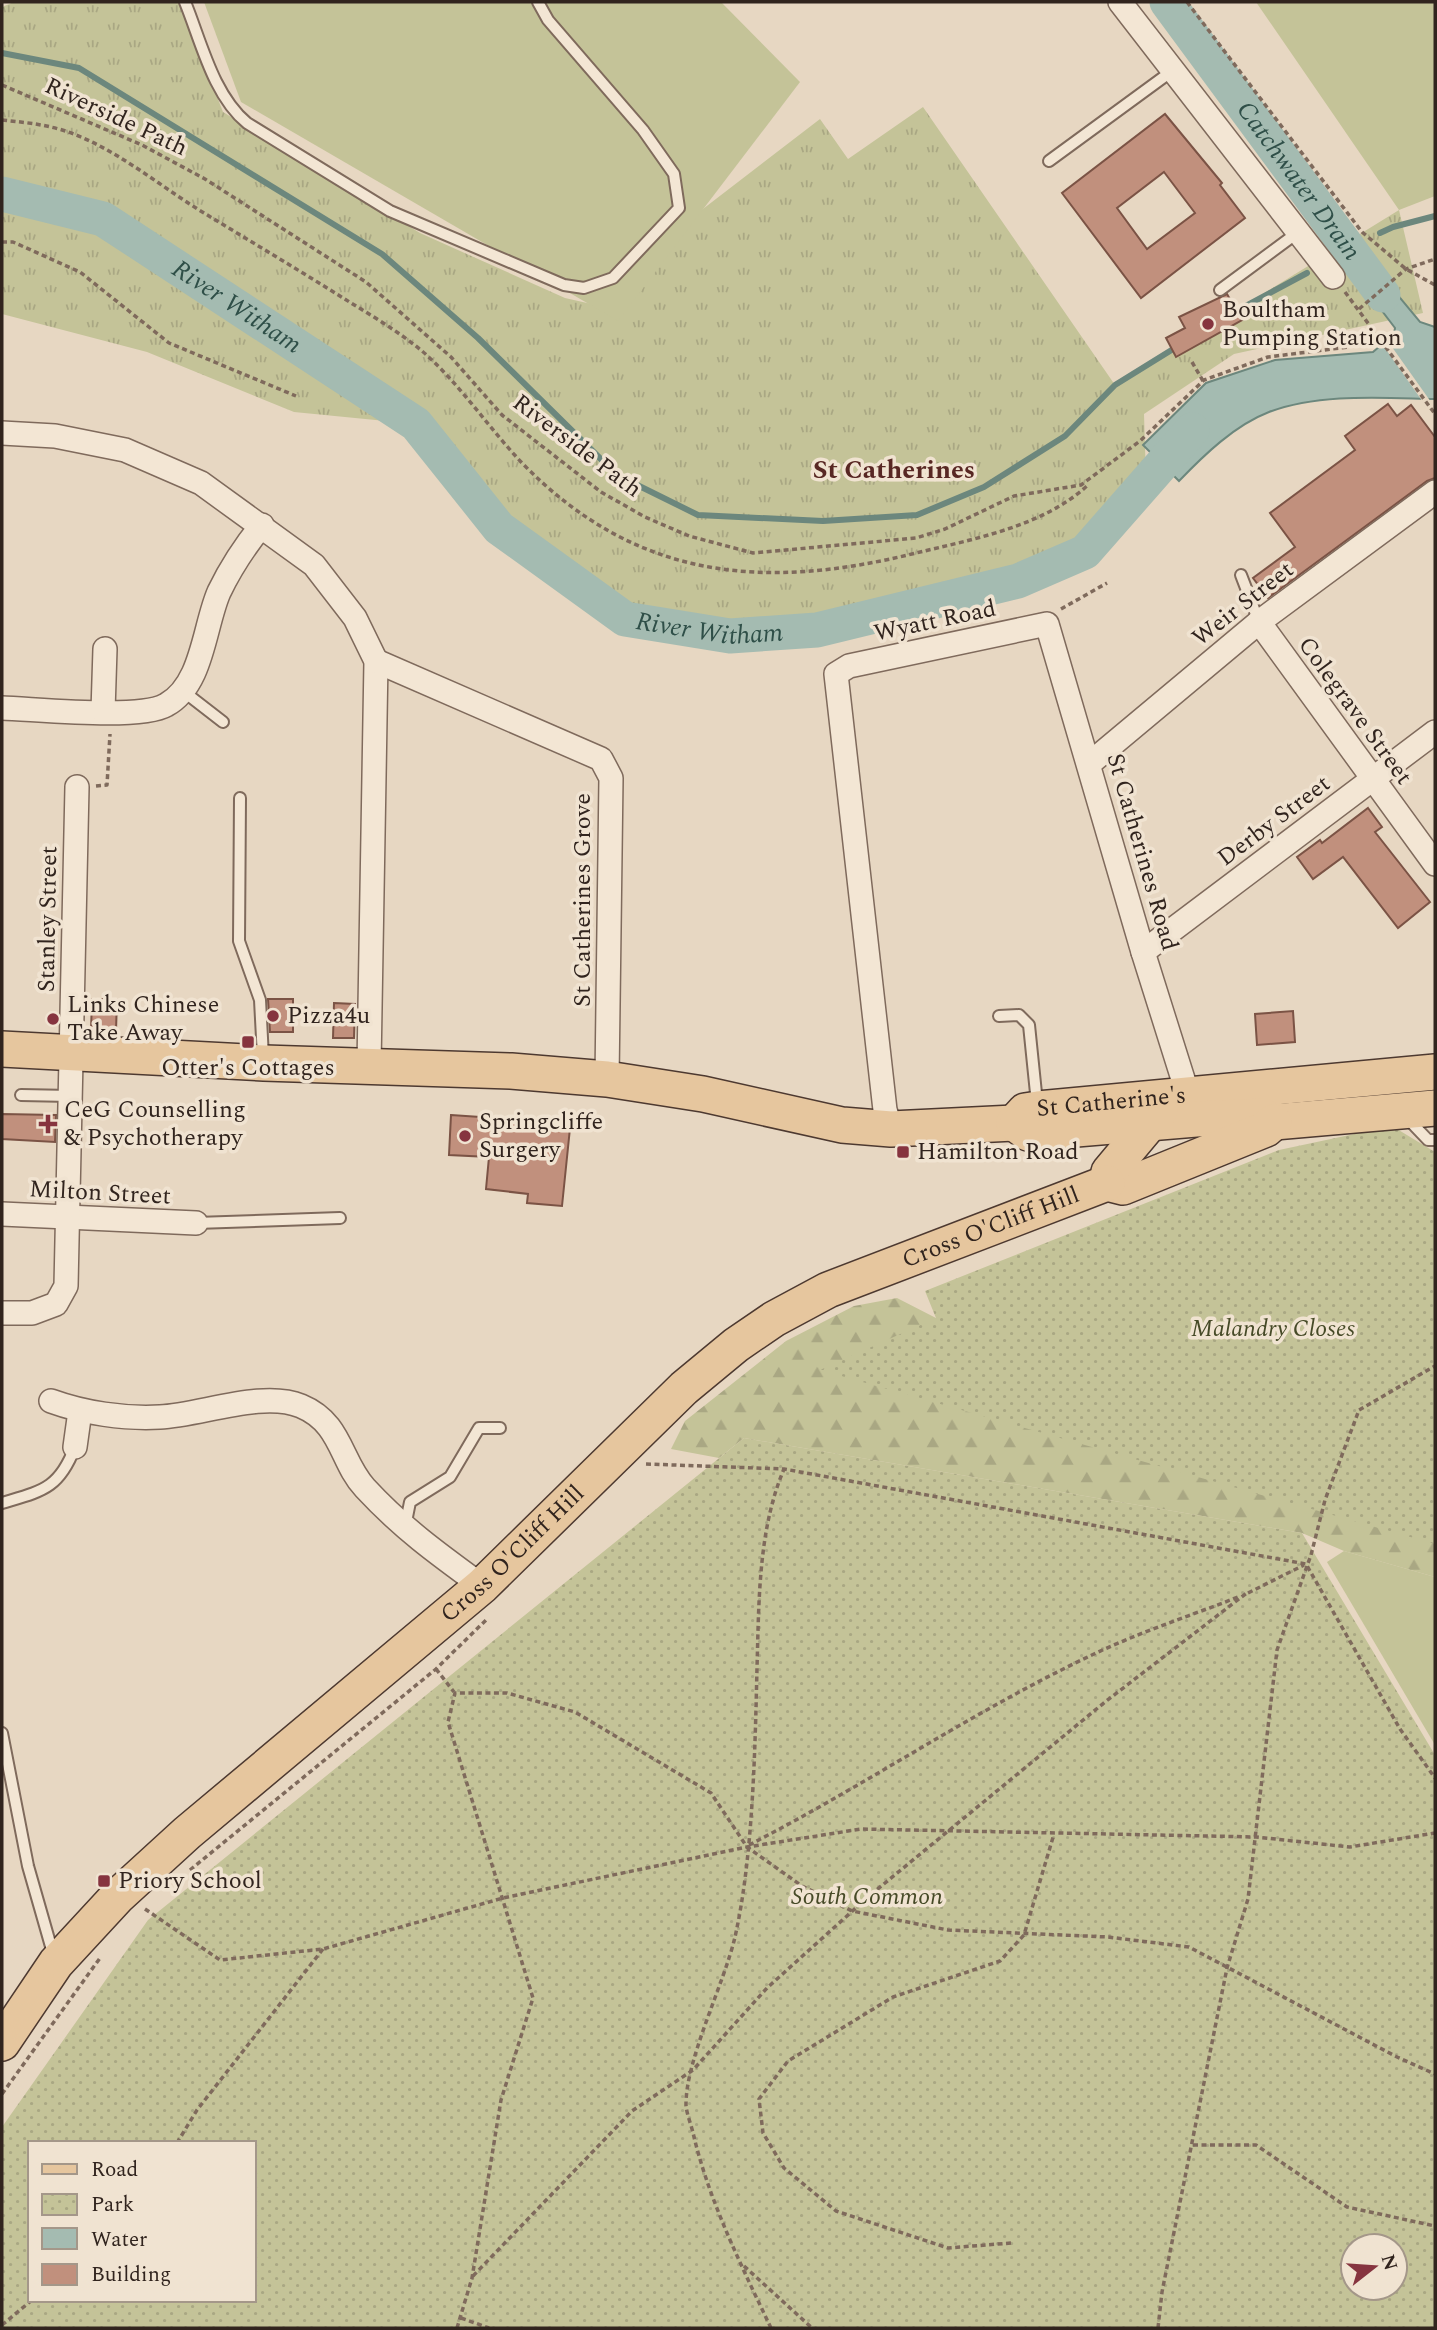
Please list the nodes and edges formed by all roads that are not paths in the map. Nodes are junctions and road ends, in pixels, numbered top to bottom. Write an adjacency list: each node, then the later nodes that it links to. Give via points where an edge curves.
1 (186, 2): 2 (lane, via 220,87 233,112 247,123 390,211 564,285 584,288 613,278 679,208 680,195 674,174 643,130 548,20)
2 (538, 2)
3 (1120, 2): 4 (street)
4 (1172, 71): 5 (lane); 6 (street)
5 (1049, 161)
6 (1297, 233): 7 (street); 8 (lane)
7 (1333, 277)
8 (1220, 290)
9 (2, 433): 11 (street, via 55,436 125,450 201,483)
10 (1435, 492): 13 (street, Weir Street)
11 (262, 525): 16 (street, via 314,565 355,618); 17 (street, via 238,555 218,594)
12 (1241, 575): 13 (lane)
13 (1259, 622): 22 (street, Weir Street); 23 (street, Colegrave Street)
14 (1047, 624): 22 (street, St Catherines Road); 43 (street, Wyatt Road, via 849,666 836,674 885,1110)
15 (105, 649): 19 (street)
16 (376, 661): 32 (street); 34 (street, St Catherines Grove, via 601,759 611,778)
17 (183, 691): 19 (street, via 165,706 140,712); 20 (lane)
18 (2, 708): 19 (street)
19 (107, 711)
20 (223, 722)
21 (1435, 732): 23 (street, Derby Street)
22 (1089, 764): 27 (street, St Catherines Road)
23 (1373, 781): 26 (street, Colegrave Street); 27 (street, Derby Street)
24 (77, 787): 30 (street, Stanley Street)
25 (240, 798): 31 (lane, via 239,941 260,1000)
26 (1435, 864)
27 (1143, 952): 36 (street, St Catherines Road)
28 (999, 1016): 40 (lane, via 1019,1015 1028,1025)
29 (2, 1049): 30 (main road)
30 (72, 1052): 31 (main road); 37 (street, Stanley Street)
31 (264, 1063): 32 (main road)
32 (369, 1065): 34 (main road)
33 (1435, 1072): 36 (main road, St Catherine's)
34 (607, 1079): 43 (main road, via 703,1094 842,1125)
35 (21, 1095): 37 (lane)
36 (1183, 1095): 40 (main road, St Catherine's); 42 (main road)
37 (71, 1096): 48 (street, Stanley Street)
38 (1435, 1108): 39 (main road, St Catherine's)
39 (1401, 1113): 41 (main road, St Catherine's); 45 (lane, via 1428,1140)
40 (1026, 1116): 43 (main road); 44 (main road, St Catherine's, via 1028,1133)
41 (1274, 1122): 42 (main road, St Catherine's, via 1264,1116); 46 (main road, St Catherine's, via 1123,1187)
42 (1151, 1123): 44 (main road, St Catherine's); 46 (main road)
43 (891, 1129)
44 (1067, 1132): 46 (main road, via 1084,1147)
45 (1435, 1140)
46 (1096, 1188): 58 (main road, Cross O'Cliff Hill, via 828,1290 774,1319 684,1388)
47 (2, 1214): 48 (street, Milton Street)
48 (68, 1218): 50 (street, Milton Street); 51 (street, Stanley Street, via 66,1286 56,1304 32,1312)
49 (340, 1218): 50 (lane)
50 (196, 1223)
51 (2, 1313)
52 (51, 1401): 53 (street)
53 (80, 1411): 55 (street); 57 (street, via 159,1418 262,1401 301,1406 334,1430 361,1485)
54 (500, 1428): 57 (lane, via 479,1427 450,1477 410,1502)
55 (75, 1447): 56 (lane, via 66,1470 43,1491)
56 (2, 1503)
57 (405, 1530): 58 (street)
58 (482, 1586): 60 (main road, Cross O'Cliff Hill, via 187,1833 117,1897)
59 (2, 1733): 60 (lane, via 28,1866)
60 (56, 1963): 61 (main road, Cross O'Cliff Hill)
61 (2, 2043)

